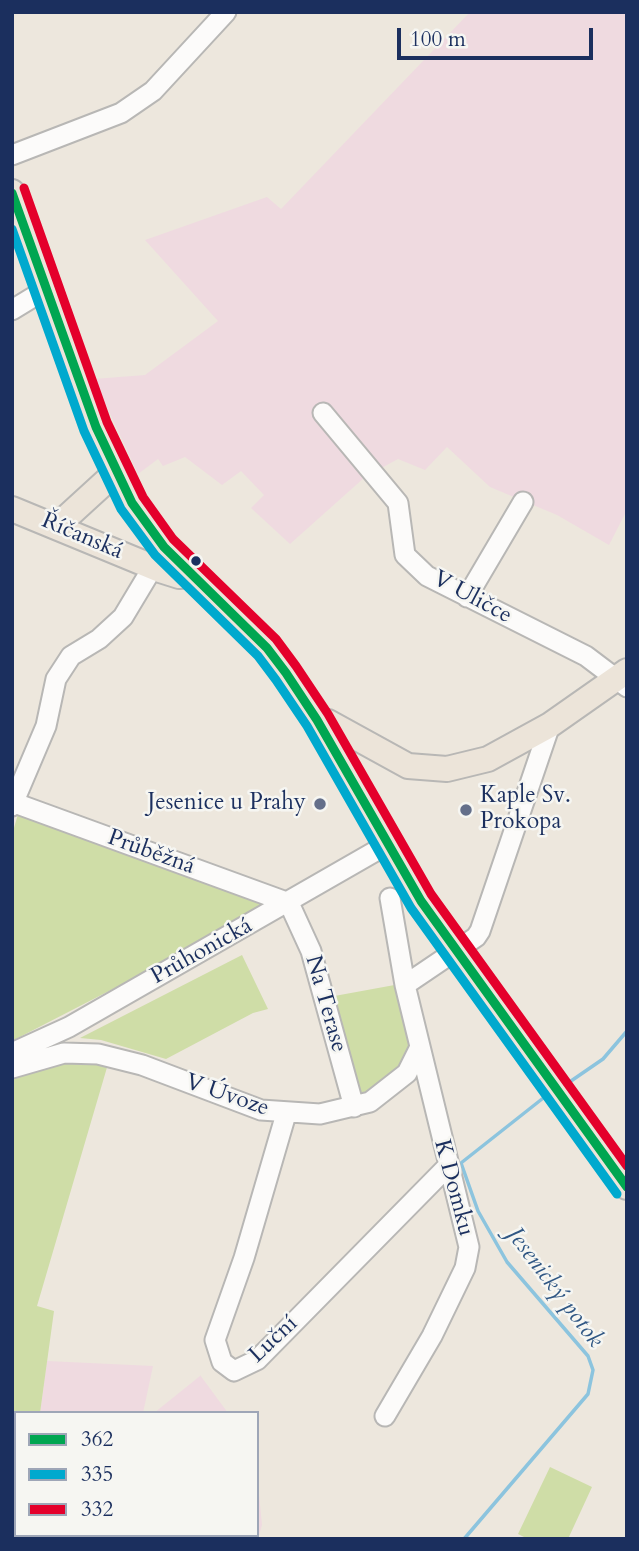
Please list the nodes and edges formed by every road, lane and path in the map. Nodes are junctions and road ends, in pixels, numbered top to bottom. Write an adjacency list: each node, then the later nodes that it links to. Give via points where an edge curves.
1 (226, 12): 2 (street, via 153,91 121,113)
2 (12, 155)
3 (12, 192): 4 (main road)
4 (48, 288): 5 (street); 7 (main road)
5 (12, 310)
6 (323, 413): 13 (street, V Uličce, via 398,503 405,555 427,576)
7 (115, 472): 10 (main road); 12 (main road, via 141,518)
8 (523, 502): 13 (street)
9 (12, 509): 10 (main road, Říčanská)
10 (57, 526): 11 (main road, Říčanská)
11 (153, 567): 12 (main road, Říčanská); 17 (street, via 123,617 71,656 56,678 46,726)
12 (191, 575): 15 (main road, via 267,648)
13 (467, 597): 14 (street, V Uličce)
14 (623, 679): 16 (main road)
15 (317, 720): 16 (main road, via 408,766 447,769 488,759); 18 (main road)
16 (551, 725): 21 (street, via 480,931)
17 (13, 803): 20 (street, Průběžná)
18 (388, 844): 20 (street, Průhonická); 21 (main road)
19 (390, 898): 22 (street, K Domku)
20 (289, 903): 24 (street, Průhonická, via 69,1027); 26 (street, Na Terase, via 311,951)
21 (454, 950): 22 (street); 29 (main road)
22 (405, 985): 23 (street, K Domku)
23 (420, 1046): 26 (street, V Úvoze, via 413,1066 400,1080 370,1102); 28 (street, K Domku)
24 (12, 1053)
25 (12, 1068): 27 (street, V Úvoze, via 64,1053 99,1054 142,1065 261,1110)
26 (354, 1107): 27 (street, V Úvoze)
27 (286, 1114): 28 (street, Luční, via 215,1340 222,1362 234,1371 257,1360)
28 (447, 1167): 30 (street, K Domku, via 468,1235 468,1257 432,1336)
29 (627, 1187)
30 (385, 1416)

